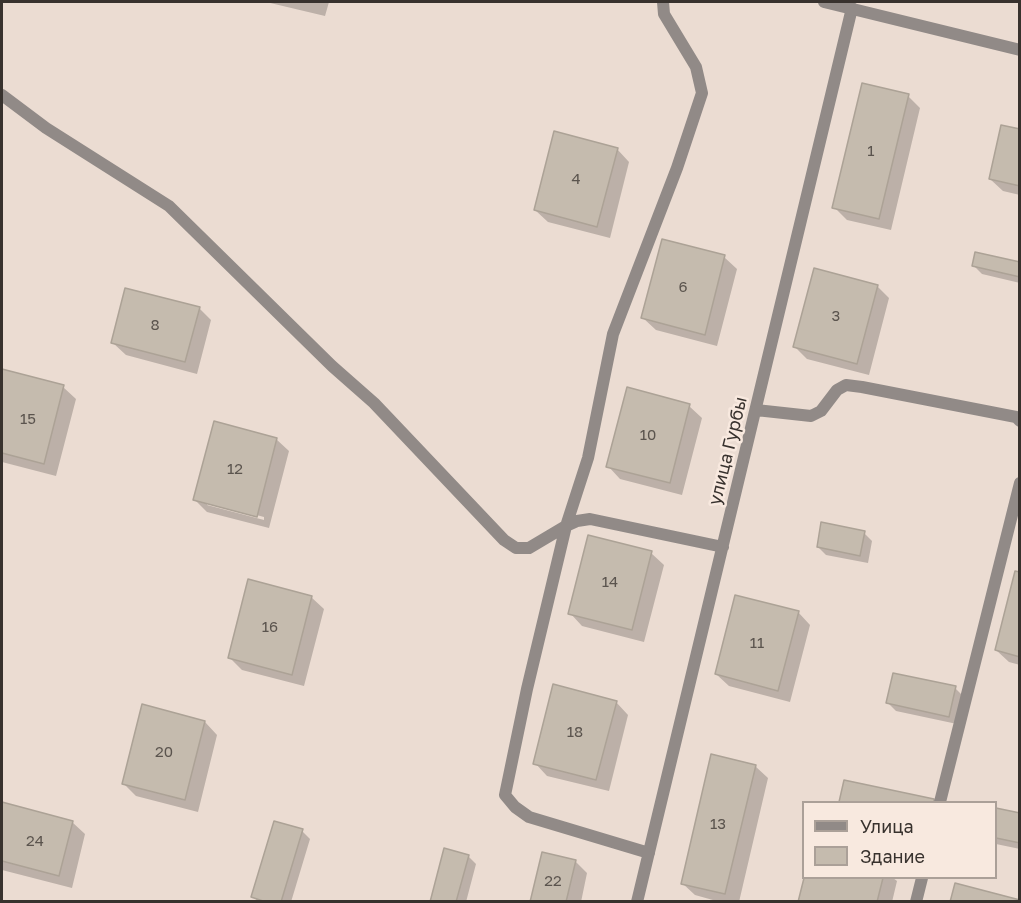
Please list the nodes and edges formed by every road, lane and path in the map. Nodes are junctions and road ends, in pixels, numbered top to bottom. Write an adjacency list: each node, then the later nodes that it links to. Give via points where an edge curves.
1 (663, 2): 9 (street, via 664,14 696,67 702,93 613,334 588,458)
2 (824, 2): 3 (street)
3 (852, 8): 4 (street); 6 (street, улица Гурбы)
4 (1020, 50)
5 (2, 95): 9 (street, via 46,128 169,206 374,403 504,540 516,548 529,549)
6 (756, 410): 7 (street, via 811,416 846,385); 10 (street, улица Гурбы)
7 (1018, 418)
8 (1020, 483): 11 (street)
9 (566, 526): 10 (street, via 590,519); 12 (street, via 505,795 529,817)
10 (723, 547): 12 (street, улица Гурбы)
11 (940, 801)
12 (649, 853): 14 (street, улица Гурбы)
13 (922, 879): 15 (street)
14 (638, 902)
15 (916, 902)

